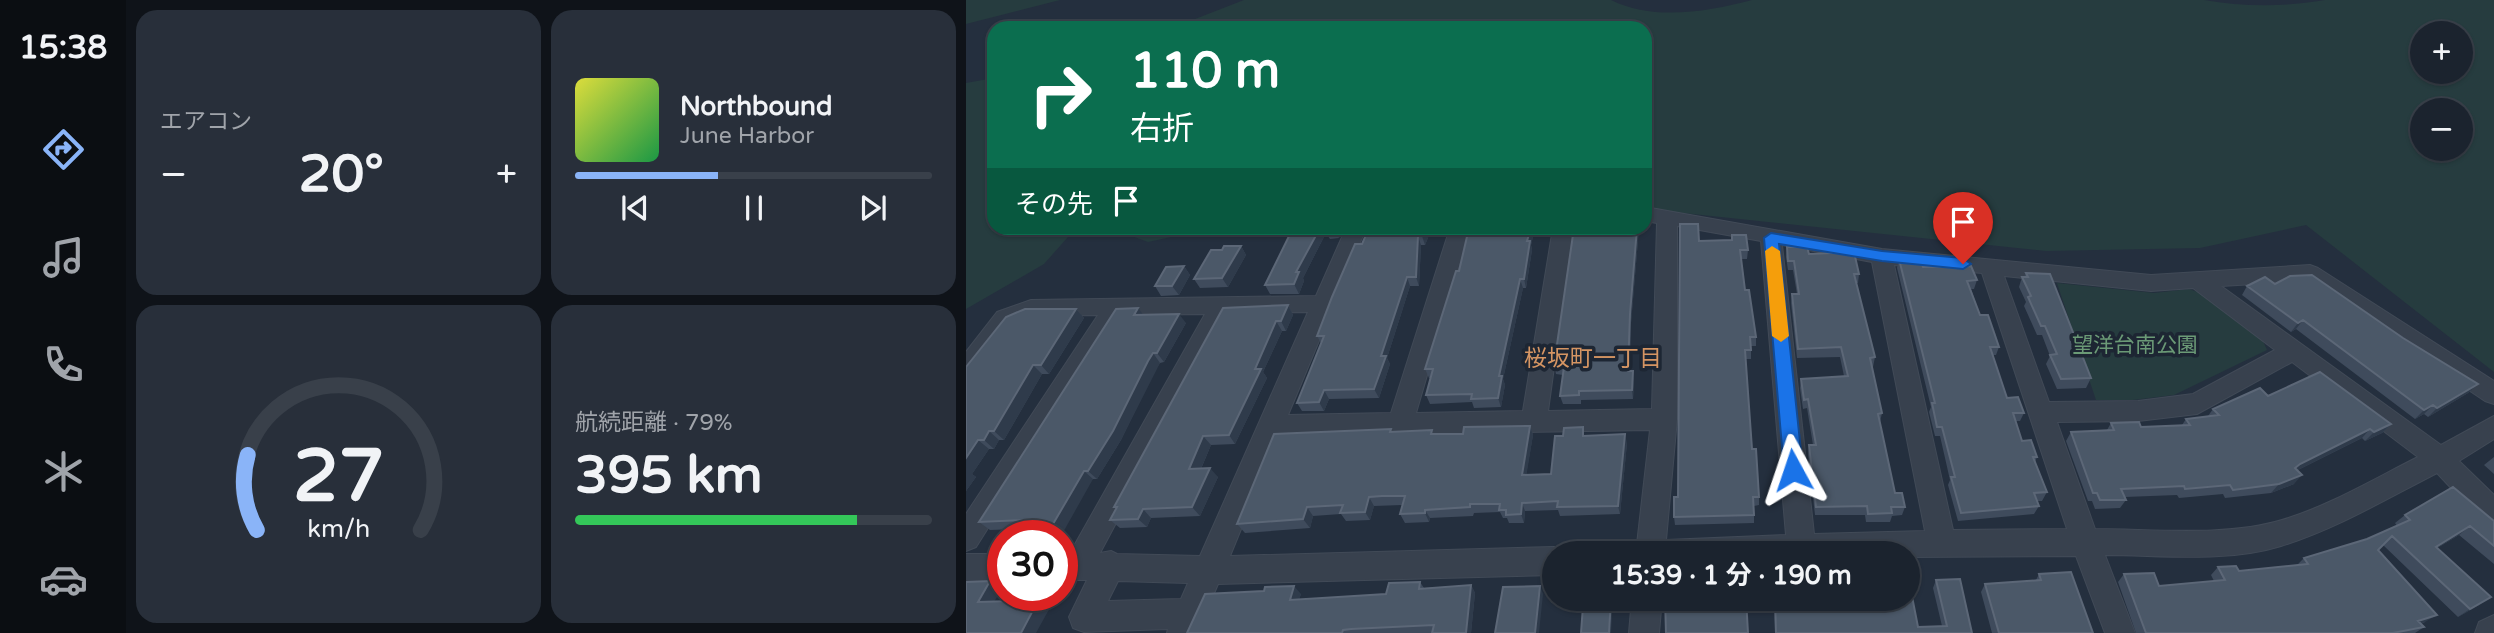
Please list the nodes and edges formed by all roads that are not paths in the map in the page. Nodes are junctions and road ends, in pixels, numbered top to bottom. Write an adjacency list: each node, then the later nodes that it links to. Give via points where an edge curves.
1 (1656, 216): 5 (street); 16 (street)
2 (1353, 235): 10 (street)
3 (1458, 235): 18 (street)
4 (1562, 235): 17 (street)
5 (1771, 238): 6 (street); 25 (street)
6 (1882, 256): 7 (street); 27 (street)
7 (1990, 266): 8 (street, via 2151,283); 15 (street)
8 (2197, 280): 12 (street); 14 (street, via 2310,273)
9 (1222, 304): 10 (street); 11 (street); 29 (street)
10 (1323, 304): 19 (street)
11 (1116, 306): 13 (street, via 1031,308 1005,318); 23 (street)
12 (2292, 351): 15 (street, via 2197,404 2138,411); 21 (street)
13 (966, 369)
14 (2494, 394)
15 (2041, 412): 26 (street)
16 (1664, 419): 17 (street); 24 (street)
17 (1534, 421): 18 (street)
18 (1400, 424): 19 (street)
19 (1270, 426): 35 (street)
20 (2494, 426): 21 (street)
21 (2440, 458): 22 (street); 26 (street, via 2318,520 2279,534 2224,542)
22 (2494, 514)
23 (966, 538)
24 (1651, 541)
25 (1800, 541)
26 (2085, 541): 27 (street); 39 (street)
27 (1942, 542): 28 (street)
28 (1920, 543)
29 (1078, 552)
30 (1542, 562): 35 (street)
31 (1111, 565): 32 (street); 35 (street); 37 (street, via 1084,617)
32 (1078, 566)
33 (966, 568): 34 (street)
34 (987, 568)
35 (1209, 569): 37 (street)
36 (1646, 611): 38 (street)
37 (1186, 623)
38 (1644, 633)
39 (2120, 633)

